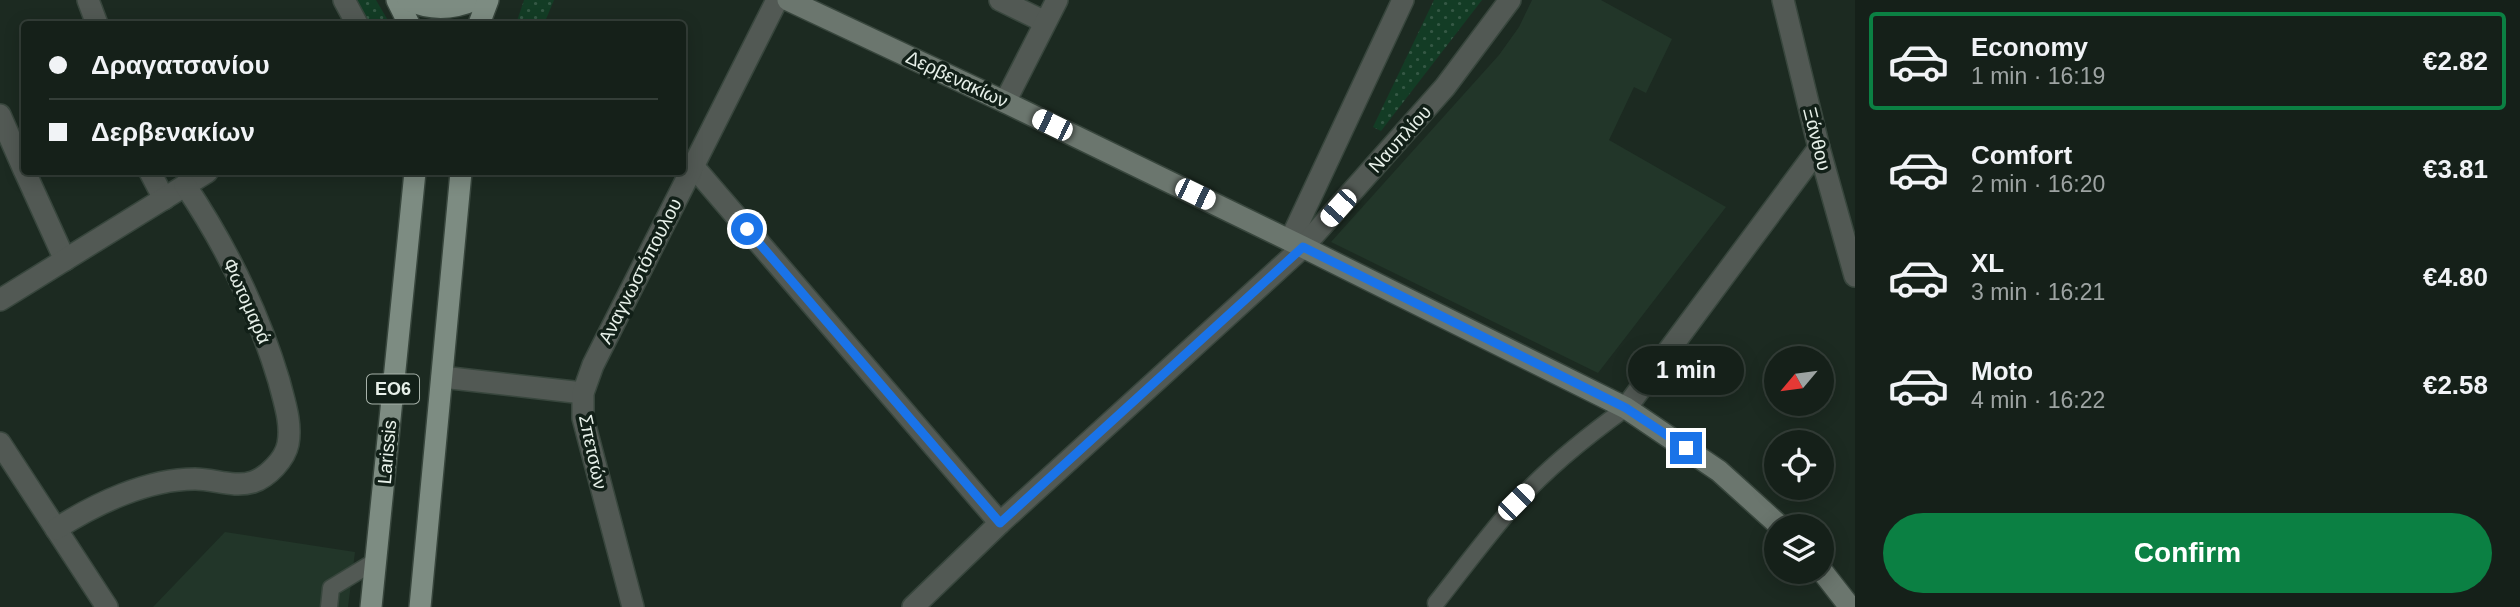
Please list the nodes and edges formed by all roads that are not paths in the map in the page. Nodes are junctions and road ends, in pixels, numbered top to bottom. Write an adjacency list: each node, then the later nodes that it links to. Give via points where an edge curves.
1 (88, 0): 14 (street)
2 (344, 0): 15 (street)
3 (397, 0): 16 (main road)
4 (408, 0): 5 (main road, via 444,8)
5 (474, 0)
6 (488, 0): 17 (main road)
7 (777, 0): 23 (street, Αναγνωστόπουλου)
8 (789, 0): 19 (main road, Δερβενακίων)
9 (1000, 0): 18 (street)
10 (1056, 0): 18 (street)
11 (1403, 0): 31 (street, Ναυπλίου)
12 (1510, 0): 31 (street, Ναυπλίου, via 1445,87)
13 (1783, 0): 21 (street, Ξάνθου)
14 (96, 21)
15 (355, 21)
16 (408, 21)
17 (480, 21)
18 (1045, 22): 19 (street)
19 (1005, 102): 31 (main road, Δερβενακίων)
20 (0, 115): 22 (street)
21 (1819, 148): 33 (street, Ξάνθου); 37 (street)
22 (21, 162)
23 (693, 166): 36 (street, Αναγνωστόπουλου); 40 (street)
24 (27, 175): 32 (street)
25 (152, 175): 30 (street)
26 (202, 175): 29 (street)
27 (415, 175): 42 (main road, Larissis / ΕΟ6)
28 (461, 175): 35 (main road, ΕΟ6)
29 (186, 185): 30 (street); 41 (street, Φωτομαρά, via 247,295 272,360 289,425 285,452 255,481 167,483 99,503)
30 (164, 199): 32 (street)
31 (1296, 244): 37 (main road, Δερβενακίων); 40 (street, Ναυπλίου)
32 (65, 260): 34 (street)
33 (1855, 276)
34 (0, 300)
35 (442, 377): 36 (street, Σπετσών); 48 (main road, ΕΟ6)
36 (583, 393): 49 (street, Σπετσών, via 589,446)
37 (1626, 408): 39 (main road, Δερβενακίων, via 1719,471); 44 (lane, via 1516,502)
38 (0, 443): 41 (street)
39 (1767, 514)
40 (1000, 523): 50 (street, Ναυπλίου)
41 (56, 529): 45 (street)
42 (377, 560): 46 (lane, via 331,588); 47 (main road, Larissis / ΕΟ6)
43 (1832, 584): 51 (main road)
44 (1436, 603)
45 (107, 607)
46 (329, 607)
47 (371, 607)
48 (420, 607)
49 (633, 607)
50 (913, 607)
51 (1850, 607)

